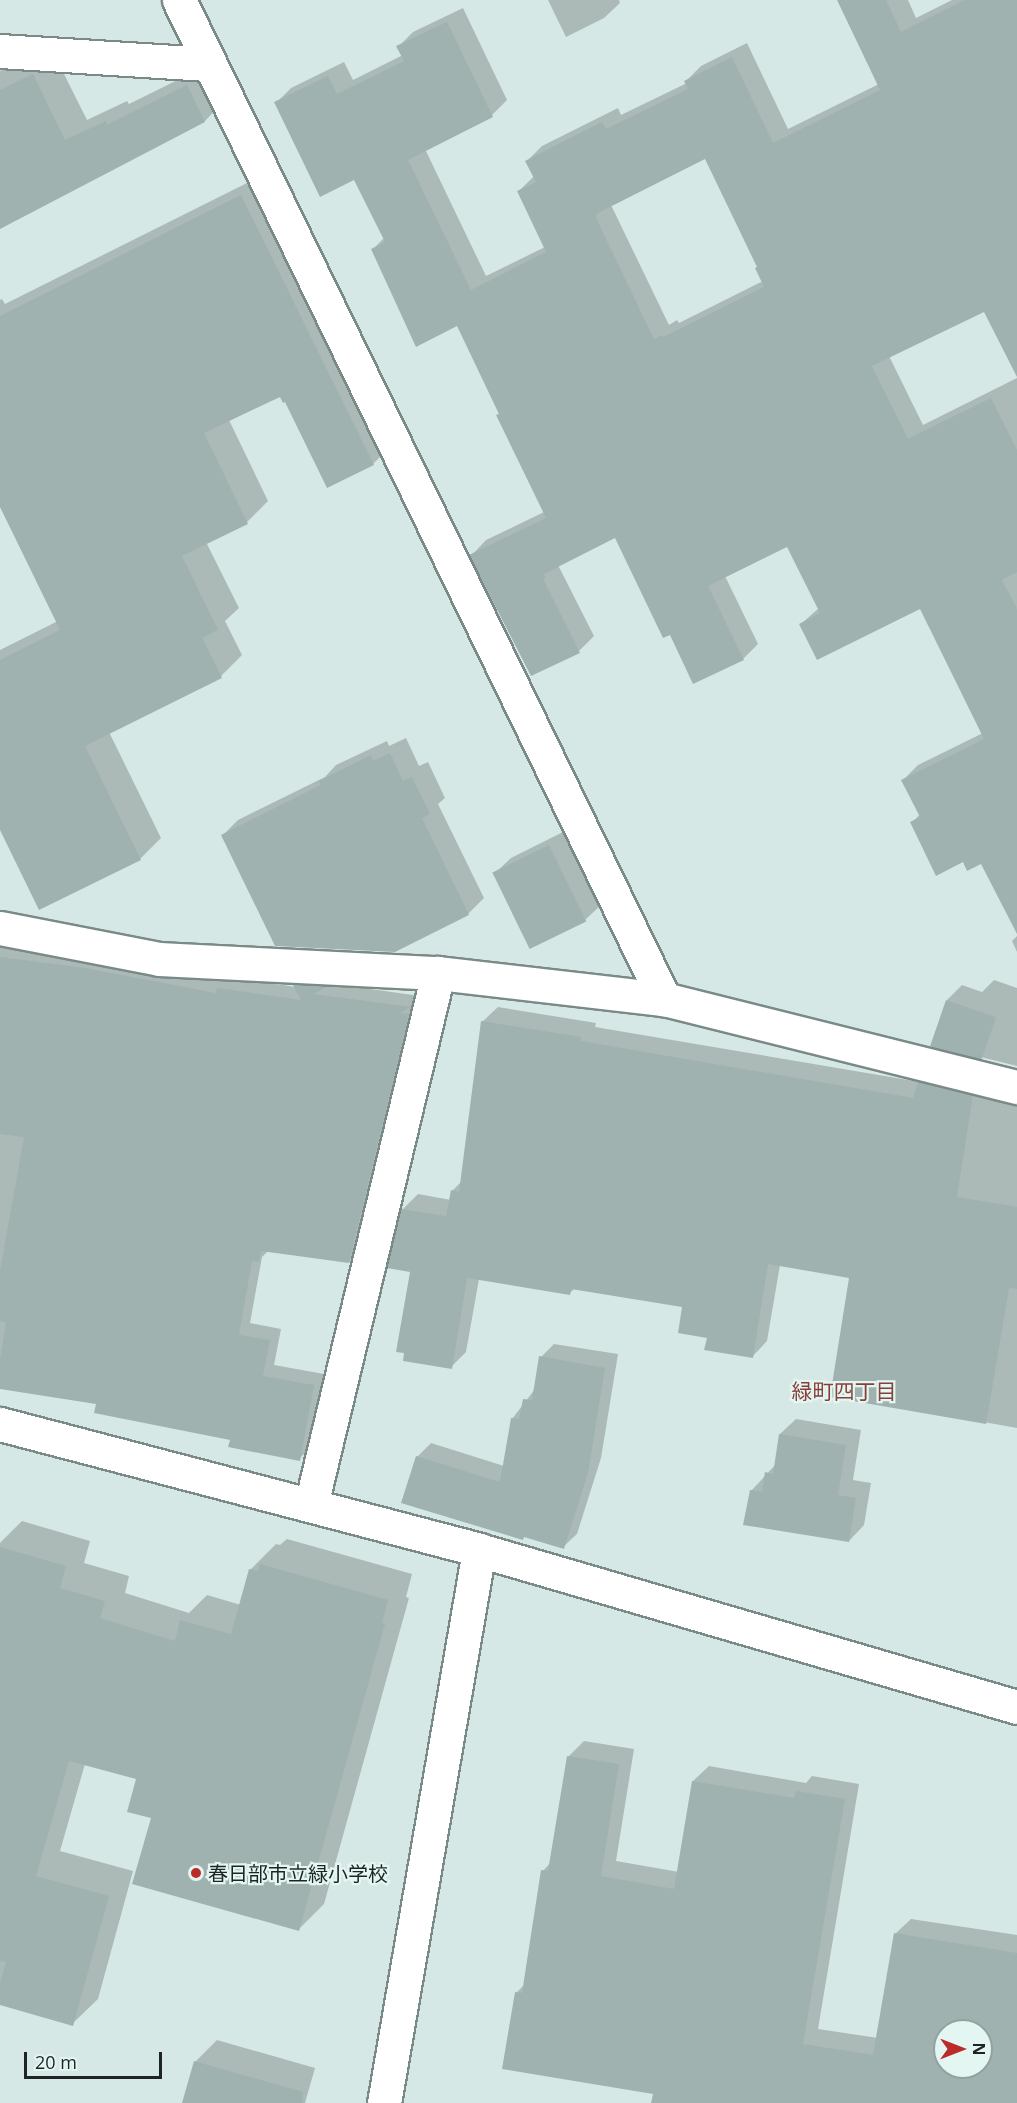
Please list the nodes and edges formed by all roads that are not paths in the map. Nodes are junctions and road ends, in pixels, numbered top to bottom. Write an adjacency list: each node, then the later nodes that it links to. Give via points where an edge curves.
1 (179, 0): 3 (street)
2 (0, 51): 3 (street)
3 (208, 64): 6 (street)
4 (0, 928): 5 (street, via 159,959)
5 (438, 973): 6 (street); 9 (street)
6 (664, 999): 7 (street)
7 (1017, 1087)
8 (0, 1424): 9 (street)
9 (311, 1506): 10 (street)
10 (479, 1550): 11 (street); 12 (street)
11 (1017, 1707)
12 (384, 2103)

